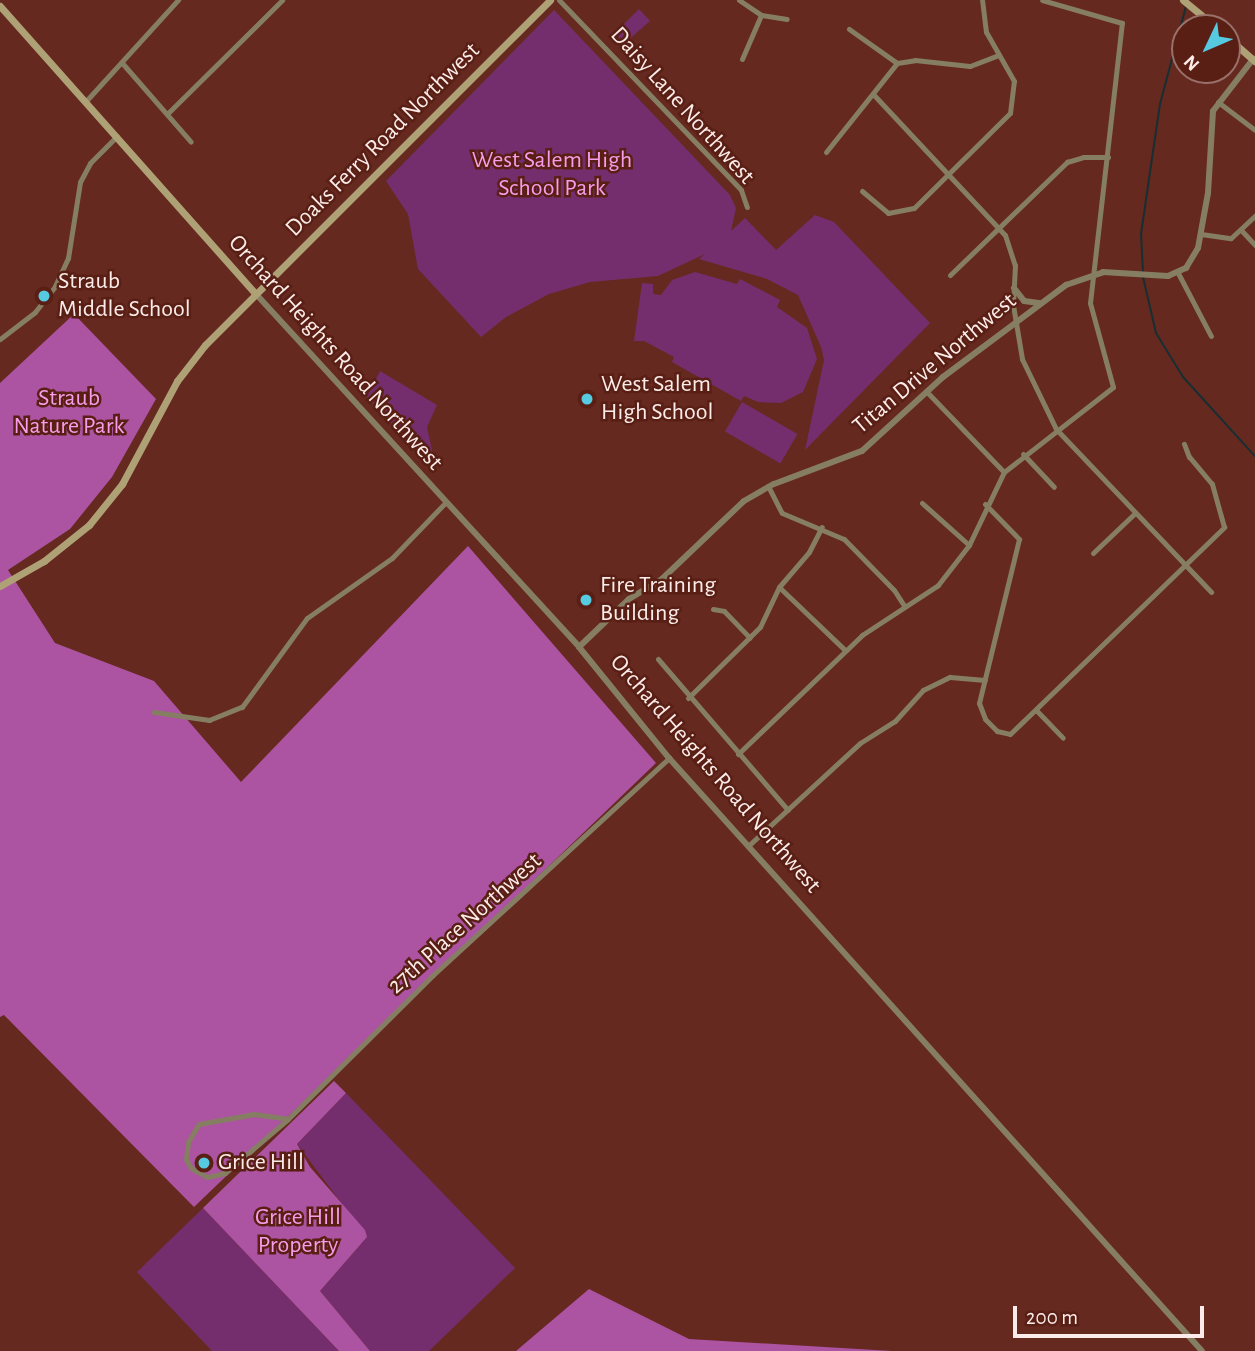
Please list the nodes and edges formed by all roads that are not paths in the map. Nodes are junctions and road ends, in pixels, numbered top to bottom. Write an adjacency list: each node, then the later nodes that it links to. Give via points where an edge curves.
1 (178, 0): 18 (street, via 135,43)
2 (282, 0): 22 (street)
3 (550, 0): 40 (main road, Doaks Ferry Road Northwest)
4 (559, 0): 30 (street, Daisy Lane Northwest, via 741,190)
5 (739, 0): 11 (street)
6 (982, 0): 14 (street, via 986,32)
7 (1042, 0): 27 (street, via 1122,23)
8 (1183, 0): 10 (main road)
9 (0, 6): 20 (main road, Orchard Heights Road Northwest)
10 (1200, 14)
11 (761, 15): 12 (street); 15 (street, via 750,50)
12 (787, 19)
13 (849, 29): 17 (street)
14 (999, 55): 17 (street, via 970,66 915,60); 28 (street, via 1014,80 1010,113)
15 (742, 59)
16 (1254, 60): 21 (street)
17 (897, 63): 19 (street)
18 (122, 64): 20 (street); 22 (street)
19 (873, 94): 26 (street); 28 (street)
20 (86, 101): 24 (main road, Orchard Heights Road Northwest)
21 (1218, 102): 23 (street); 34 (street, via 1211,121 1209,186)
22 (167, 114): 25 (street)
23 (1255, 130)
24 (117, 136): 40 (main road, Orchard Heights Road Northwest); 44 (street, via 90,163 80,182 68,258 55,286 35,312)
25 (191, 142)
26 (826, 152)
27 (1108, 157): 32 (street, via 1068,162); 38 (street)
28 (949, 175): 29 (street, via 905,213 882,209); 32 (street)
29 (862, 191)
30 (747, 207)
31 (1255, 216): 33 (street)
32 (999, 228): 37 (street); 39 (street, via 1014,254)
33 (1241, 230): 34 (street, via 1226,240); 35 (street)
34 (1201, 234): 36 (street, via 1194,258)
35 (1255, 245)
36 (1178, 273): 38 (street, Titan Drive Northwest); 43 (street)
37 (950, 275)
38 (1091, 275): 41 (street, Titan Drive Northwest); 46 (street, via 1092,322 1113,387)
39 (1013, 288): 41 (street, via 1024,301); 42 (street)
40 (255, 293): 53 (street, Orchard Heights Road Northwest); 60 (main road, Doaks Ferry Road Northwest, via 182,374 103,510 44,561)
41 (1039, 303): 42 (street, Titan Drive Northwest)
42 (1014, 321): 45 (street, Titan Drive Northwest); 46 (street, via 1026,374)
43 (1211, 336)
44 (0, 339)
45 (926, 391): 49 (street); 50 (street, Titan Drive Northwest, via 862,451)
46 (1056, 429): 48 (street); 55 (street)
47 (1184, 444): 59 (street, via 1212,484 1224,522 1221,532)
48 (1023, 454): 49 (street); 51 (street)
49 (1004, 472): 54 (street)
50 (768, 486): 56 (street, via 782,513); 66 (street, Titan Drive Northwest, via 744,501 662,579 629,599)
51 (1054, 487)
52 (922, 503): 57 (street)
53 (444, 504): 66 (street, Orchard Heights Road Northwest); 72 (street, via 392,558 307,618 242,707 209,720)
54 (985, 504): 57 (street); 69 (street, via 1019,539)
55 (1135, 513): 58 (street); 59 (street)
56 (822, 527): 61 (street, via 809,552); 63 (street, via 851,545)
57 (969, 545): 63 (street, via 938,585)
58 (1093, 553)
59 (1186, 565): 62 (street); 71 (street)
60 (0, 586)
61 (779, 587): 65 (street, via 767,617); 67 (street)
62 (1212, 592)
63 (905, 607): 67 (street)
64 (713, 609): 65 (street, via 724,611)
65 (750, 638): 70 (street)
66 (579, 647): 75 (street, Orchard Heights Road Northwest)
67 (845, 650): 74 (street)
68 (658, 659): 70 (street)
69 (985, 680): 71 (street, via 981,710 1002,734 1015,731); 76 (street, via 950,677 923,690 895,721 860,743)
70 (688, 698): 74 (street)
71 (1037, 711): 73 (street)
72 (154, 712)
73 (1063, 738)
74 (738, 754): 76 (street)
75 (669, 758): 77 (street, Orchard Heights Road Northwest); 78 (street, 27th Place Northwest, via 433,975)
76 (788, 810): 77 (street)
77 (748, 846): 79 (street, Orchard Heights Road Northwest)
78 (288, 1119): 78 (street, 27th Place Northwest, via 254,1114 199,1125 188,1142 191,1168 207,1177 225,1173)
79 (1202, 1351)

